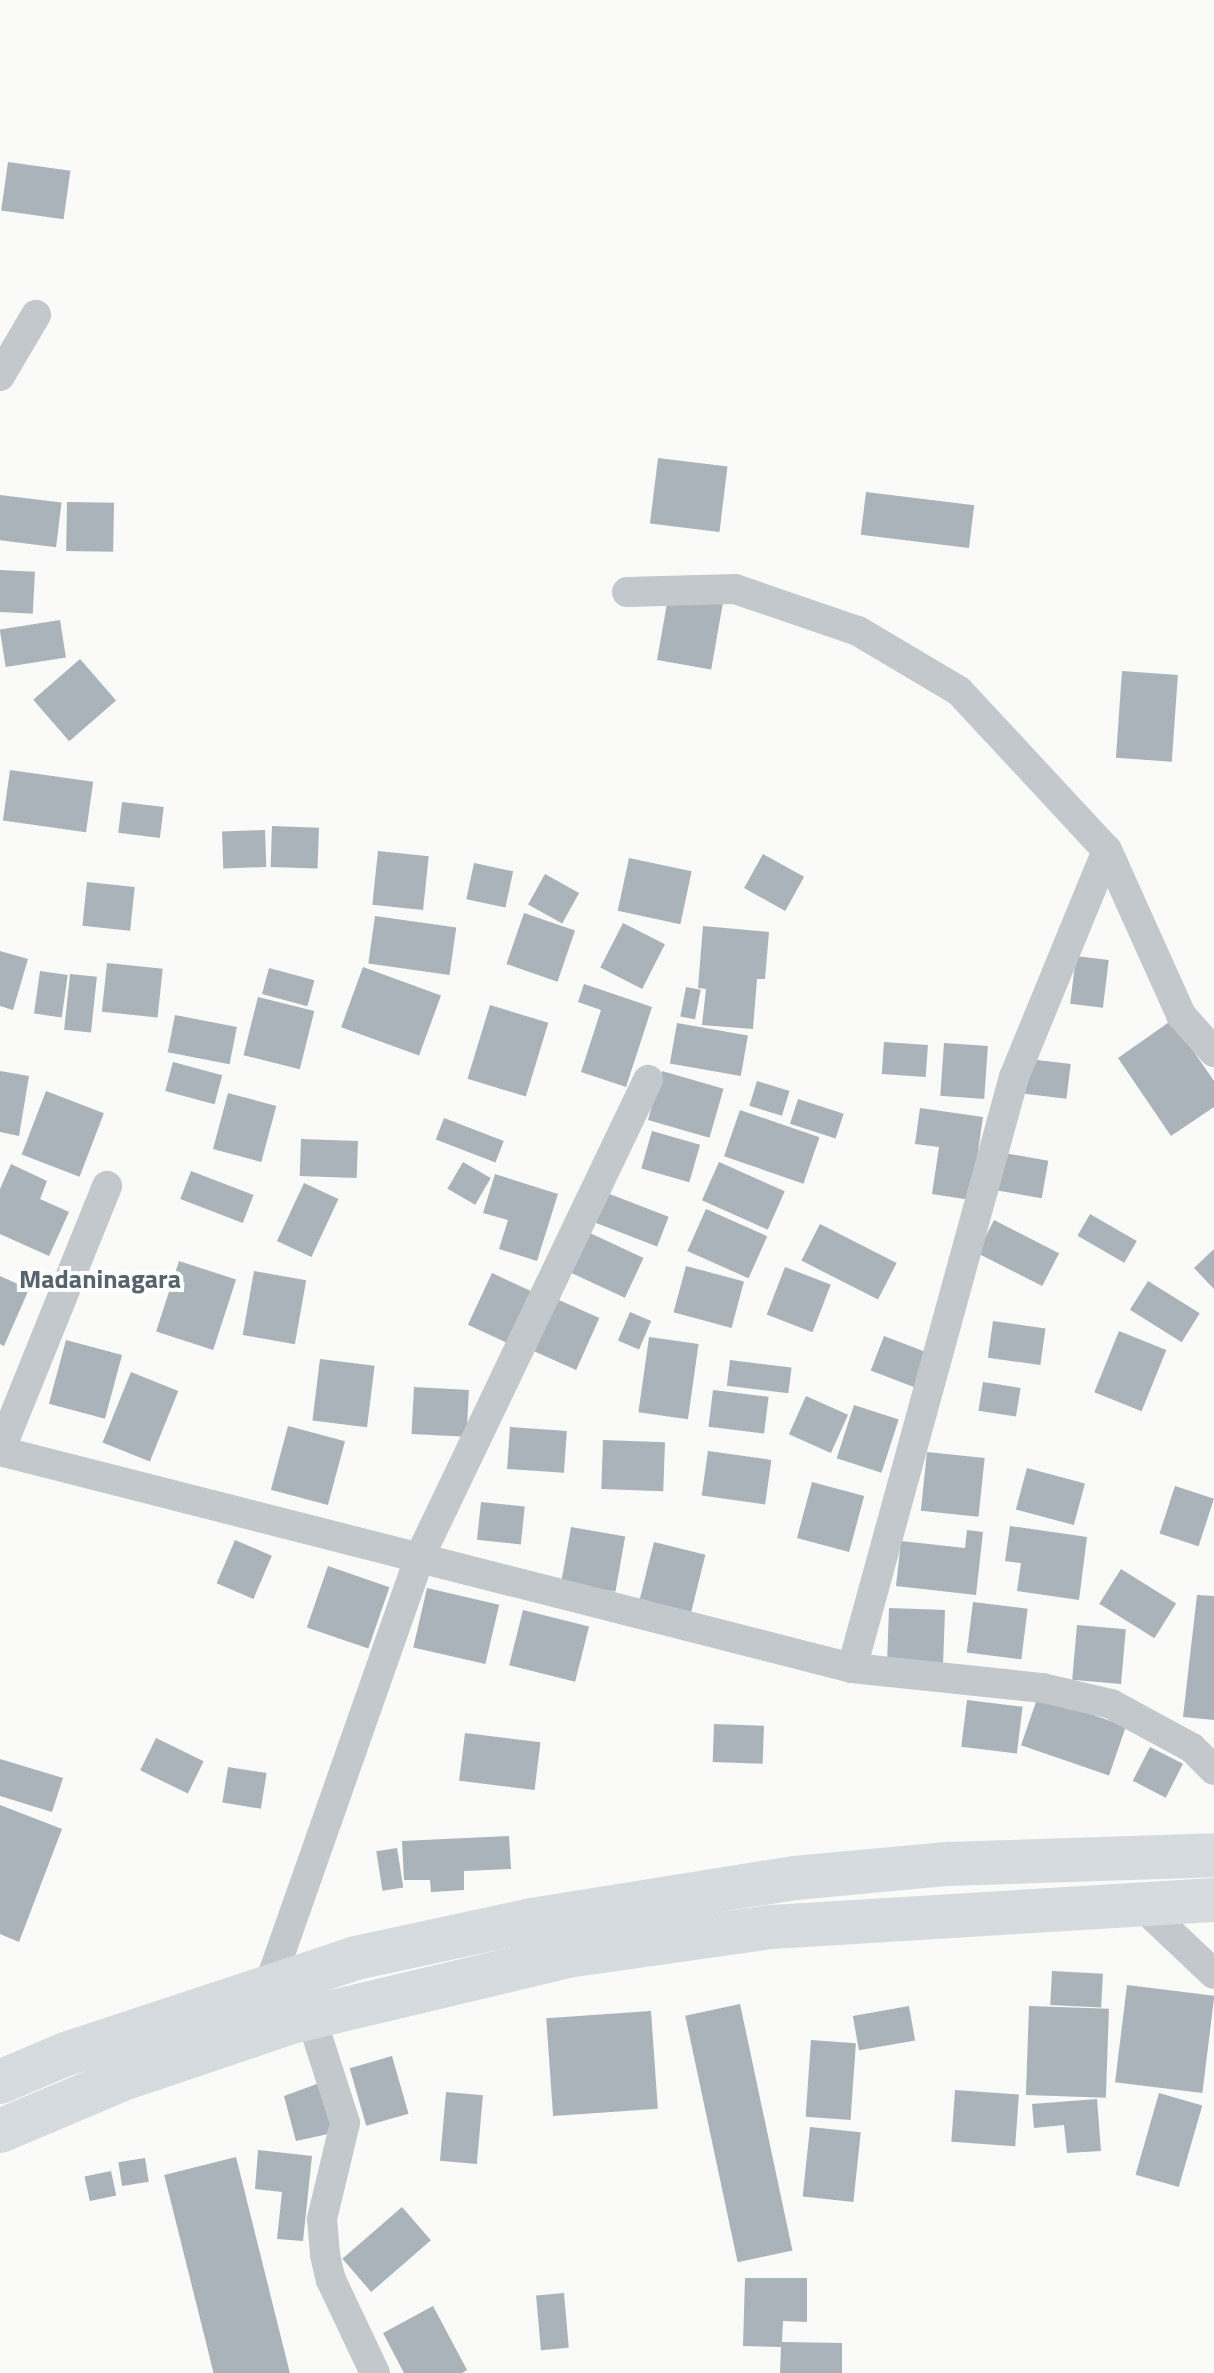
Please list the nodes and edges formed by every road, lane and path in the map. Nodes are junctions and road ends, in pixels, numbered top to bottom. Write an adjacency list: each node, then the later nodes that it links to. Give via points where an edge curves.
1 (36, 315): 2 (street)
2 (0, 376)
3 (627, 592): 4 (street, via 735,589 858,631 959,691)
4 (1107, 850): 5 (street, via 1181,1015); 11 (street, via 1014,1077)
5 (1214, 1052)
6 (648, 1080): 10 (street)
7 (107, 1186): 8 (street)
8 (12, 1376): 9 (street)
9 (0, 1451): 10 (street, via 321,1536)
10 (420, 1556): 11 (street); 17 (street)
11 (852, 1668): 12 (street, via 1043,1688 1111,1704 1192,1748)
12 (1214, 1770)
13 (1214, 1855): 17 (main road, via 947,1864 795,1878 532,1920 356,1958)
14 (1214, 1900): 15 (main road)
15 (1139, 1903): 16 (street); 18 (main road, via 772,1927 567,1956)
16 (1214, 1974)
17 (269, 1985): 19 (main road)
18 (311, 2017): 20 (main road, via 123,2079); 21 (street, via 345,2123 322,2219 325,2255 331,2280)
19 (0, 2082)
20 (0, 2131)
21 (375, 2373)

